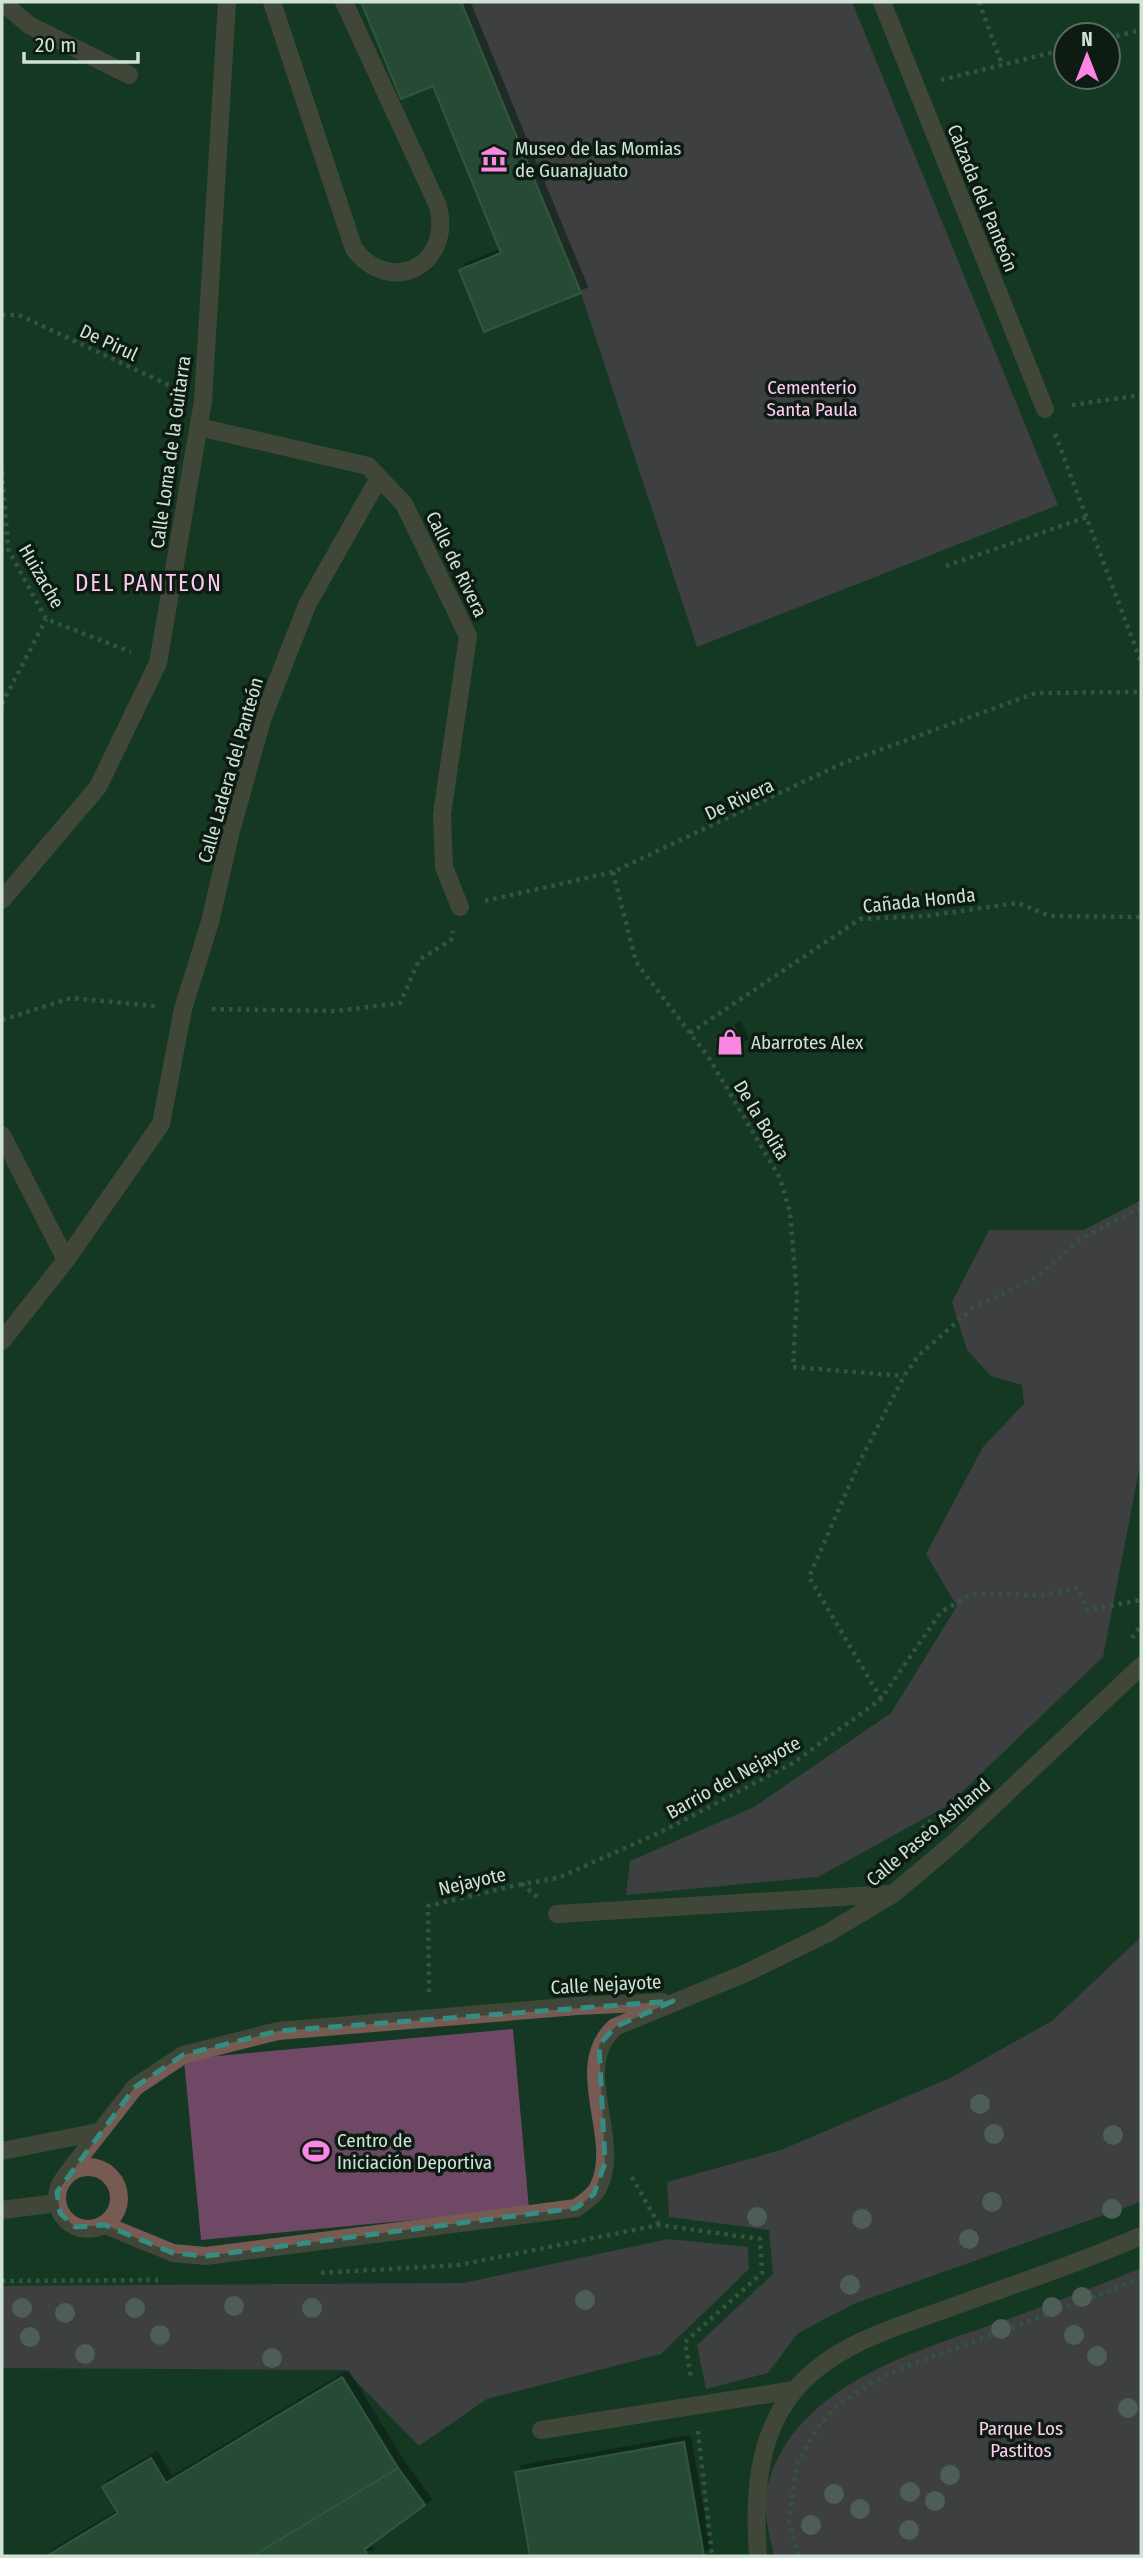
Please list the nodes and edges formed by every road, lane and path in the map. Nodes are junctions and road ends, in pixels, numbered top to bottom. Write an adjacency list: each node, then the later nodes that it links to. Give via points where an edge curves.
1 (2, 2): 11 (street, via 29,25)
2 (227, 2): 15 (street, Calle Loma de la Guitarra)
3 (272, 2): 4 (street, via 354,249 379,270 407,271 419,266 436,248 442,221)
4 (344, 2)
5 (882, 2): 12 (street, Calzada del Panteón)
6 (979, 2): 10 (path)
7 (1141, 30): 8 (path)
8 (1122, 35)
9 (1052, 52): 10 (path)
10 (1002, 65): 12 (path)
11 (129, 75)
12 (916, 86): 16 (street, Calzada del Panteón)
13 (2, 315): 15 (path, De Pirul, via 19,315)
14 (1141, 395): 16 (path)
15 (203, 401): 17 (street, Calle Loma de la Guitarra)
16 (1045, 409): 20 (path)
17 (199, 427): 19 (street, Calle de Rivera, via 368,466); 24 (street, Calle Loma de la Guitarra)
18 (2, 472): 22 (path, Huizache, via 8,549)
19 (379, 478): 29 (street, Calle de Rivera, via 404,504 468,636 442,814 444,867); 35 (street, Calle Ladera del Panteón, via 307,605 262,720 183,1009 161,1124)
20 (1087, 517): 21 (path); 23 (path)
21 (946, 566)
22 (46, 619): 24 (path, Huizache); 26 (path)
23 (1141, 662)
24 (158, 663): 28 (street, Calle Loma de la Guitarra, via 98,787)
25 (1141, 692): 27 (path, De Rivera, via 1036,693 841,764)
26 (2, 704)
27 (613, 872): 29 (path, De Rivera); 32 (path, De la Bolita, via 636,962)
28 (2, 900)
29 (460, 907): 31 (path, via 451,940 419,960)
30 (1141, 916): 32 (path, Cañada Honda, via 1050,916 1018,903 925,916 860,919)
31 (400, 1003)
32 (690, 1033): 37 (path, De la Bolita, via 780,1178 790,1212 797,1296 793,1367)
33 (2, 1135): 35 (street)
34 (1141, 1207): 37 (path, via 1076,1242 1039,1276 973,1308 919,1355)
35 (66, 1260): 36 (street, Calle Ladera del Panteón)
36 (2, 1341)
37 (904, 1376): 42 (path, via 809,1577)
38 (1141, 1600): 42 (path, Barrio del Nejayote, via 1087,1610 1079,1588 1044,1595 971,1594 941,1612)
39 (1141, 1625): 40 (path)
40 (1129, 1643)
41 (1141, 1667): 46 (street, Calle Paseo Ashland)
42 (881, 1699): 45 (path, Barrio del Nejayote, via 793,1763 663,1832 558,1878)
43 (948, 1806): 44 (path)
44 (916, 1833)
45 (522, 1884): 47 (path); 48 (path, Nejayote, via 428,1906)
46 (893, 1894): 47 (street); 49 (street, Calle Paseo Ashland, via 828,1933)
47 (557, 1914)
48 (429, 1999)
49 (673, 2001): 50 (street, Calle Nejayote, via 278,2031 183,2055 135,2087); 55 (street, Calle Nejayote, via 615,2027 599,2045 596,2058 605,2163 600,2185 576,2208 206,2256 173,2253)
50 (98, 2132): 51 (street); 52 (street, Calle Nejayote)
51 (2, 2151)
52 (66, 2175): 53 (street); 55 (street, via 85,2166 106,2171 113,2178 120,2198 113,2218)
53 (57, 2203): 54 (street); 55 (street, via 60,2213 75,2227)
54 (2, 2210)
55 (105, 2225)
56 (659, 2225): 60 (path, via 760,2239 762,2273 685,2342)
57 (1141, 2236): 59 (street, via 869,2337 815,2370)
58 (1141, 2280): 64 (path, via 890,2373 839,2404 820,2424 797,2464 789,2521)
59 (794, 2390): 60 (street); 63 (street, via 776,2418 761,2460 755,2510)
60 (696, 2406): 61 (street); 62 (path)
61 (541, 2430)
62 (712, 2556)
63 (758, 2556)
64 (798, 2556)

